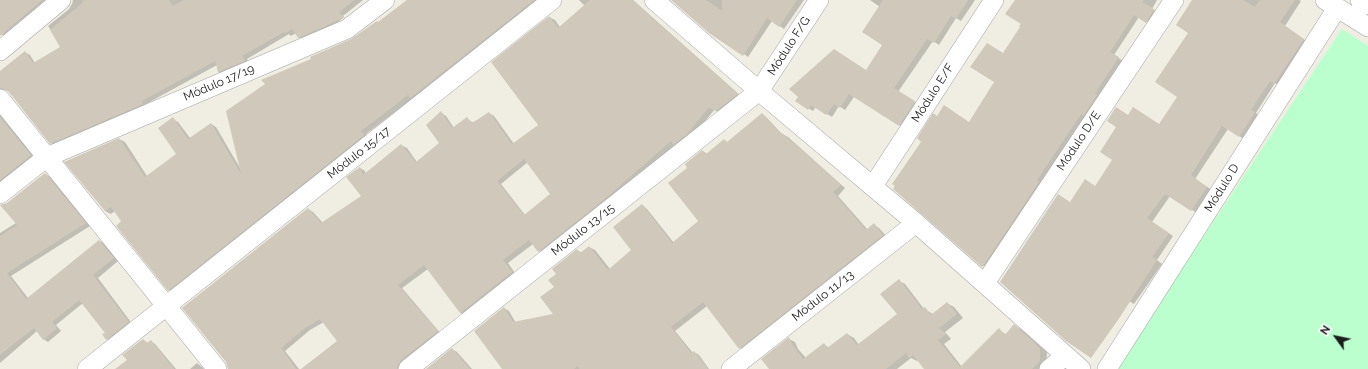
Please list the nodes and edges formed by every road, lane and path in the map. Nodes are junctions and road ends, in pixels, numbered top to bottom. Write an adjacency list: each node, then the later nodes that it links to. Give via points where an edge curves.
1 (61, 0): 13 (street)
2 (385, 0): 16 (street, Módulo 17/19, via 346,29)
3 (552, 0): 21 (street, Módulo 15/17)
4 (655, 0): 14 (street)
5 (819, 0): 14 (street, Módulo F/G)
6 (994, 0): 17 (street, Módulo E/F)
7 (1174, 0): 20 (street, Módulo D/E)
8 (1360, 0): 10 (street)
9 (1331, 4): 11 (street, via 1350,6); 12 (street); 29 (street, Módulo D)
10 (1368, 5)
11 (1368, 14)
12 (1368, 27)
13 (0, 51)
14 (759, 91): 17 (street); 25 (street, Módulo 13/15)
15 (0, 99): 16 (street)
16 (47, 156): 18 (street, Módulo 17/19); 21 (street)
17 (873, 186): 19 (street)
18 (0, 194)
19 (916, 223): 20 (street); 26 (street, Módulo 11/13)
20 (985, 283): 22 (street)
21 (166, 306): 23 (street, Módulo 15/17); 24 (street)
22 (1065, 356): 27 (street); 28 (street)
23 (87, 369)
24 (217, 369)
25 (408, 369)
26 (731, 369)
27 (1048, 369)
28 (1081, 369)
29 (1107, 369)

